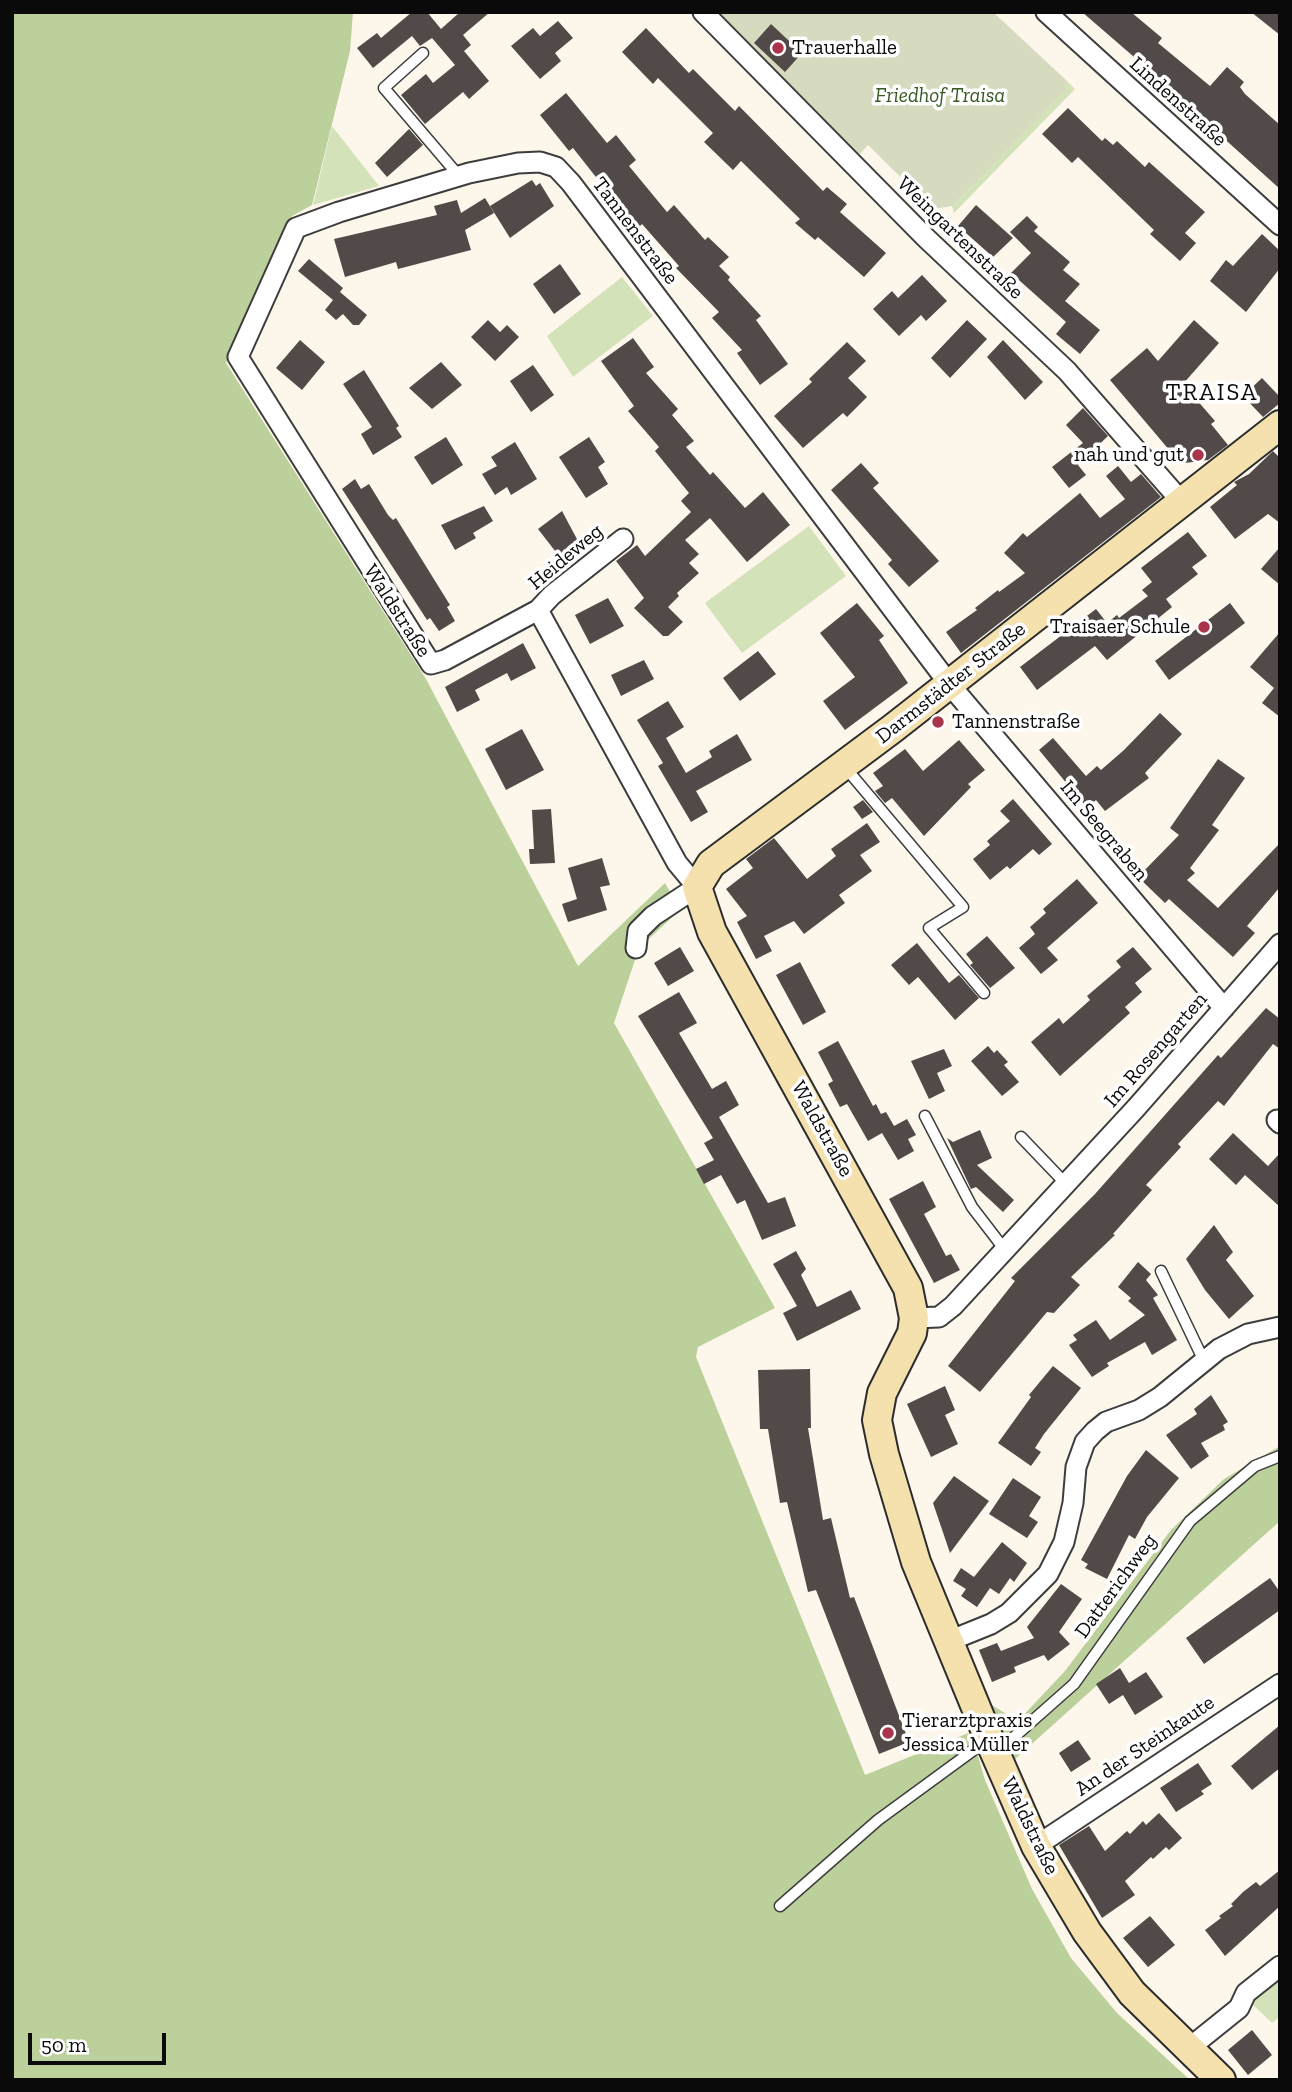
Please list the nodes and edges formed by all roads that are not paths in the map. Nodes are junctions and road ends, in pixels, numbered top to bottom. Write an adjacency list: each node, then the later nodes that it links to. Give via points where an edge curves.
1 (703, 12): 8 (street, Weingartenstraße, via 928,240 1067,371)
2 (1046, 12): 5 (street, Lindenstraße)
3 (423, 53): 4 (lane, via 384,88)
4 (459, 176): 6 (street, Tannenstraße, via 296,228); 11 (street, Tannenstraße, via 518,163 556,167)
5 (1280, 225)
6 (238, 357): 10 (street, Waldstraße, via 431,664)
7 (1280, 425): 8 (street, Darmstädter Straße)
8 (1181, 501): 11 (street, Darmstädter Straße)
9 (623, 539): 10 (street, Heideweg)
10 (538, 610): 13 (street, Waldstraße, via 677,863)
11 (950, 685): 12 (street, Darmstädter Straße); 17 (street, Im Seegraben)
12 (844, 766): 13 (street, Darmstädter Straße, via 710,864); 16 (lane, via 963,906 929,928)
13 (697, 887): 15 (street, Darmstädter Straße, via 638,931); 23 (street, Waldstraße, via 712,932 908,1288)
14 (1280, 944): 17 (street, Im Rosengarten)
15 (636, 948)
16 (984, 993)
17 (1224, 1008): 20 (street, Im Rosengarten)
18 (925, 1116): 21 (lane, via 972,1207)
19 (1021, 1137): 20 (lane)
20 (1066, 1184): 21 (street, Im Rosengarten)
21 (1005, 1250): 23 (street, Im Rosengarten, via 939,1317)
22 (1161, 1271): 25 (lane)
23 (914, 1318): 27 (street, Waldstraße, via 912,1334 882,1393 877,1420 915,1562)
24 (1280, 1327): 25 (street, via 1248,1334)
25 (1203, 1359): 27 (street, via 1160,1397 1095,1431 1085,1442 1076,1467 1064,1542 1048,1574 1009,1613)
26 (1280, 1456): 29 (lane, Datterichweg, via 1255,1466 1190,1521 1074,1684)
27 (949, 1641): 29 (street, Waldstraße)
28 (1280, 1684): 30 (street, An der Steinkaute)
29 (992, 1746): 30 (street, Waldstraße); 31 (lane, Datterichweg, via 878,1820)
30 (1036, 1846): 33 (street, Waldstraße, via 1087,1932 1132,1993)
31 (780, 1906)
32 (1280, 1966): 33 (street, via 1246,1993 1239,2008)
33 (1188, 2049): 34 (street, Waldstraße)
34 (1221, 2080)

